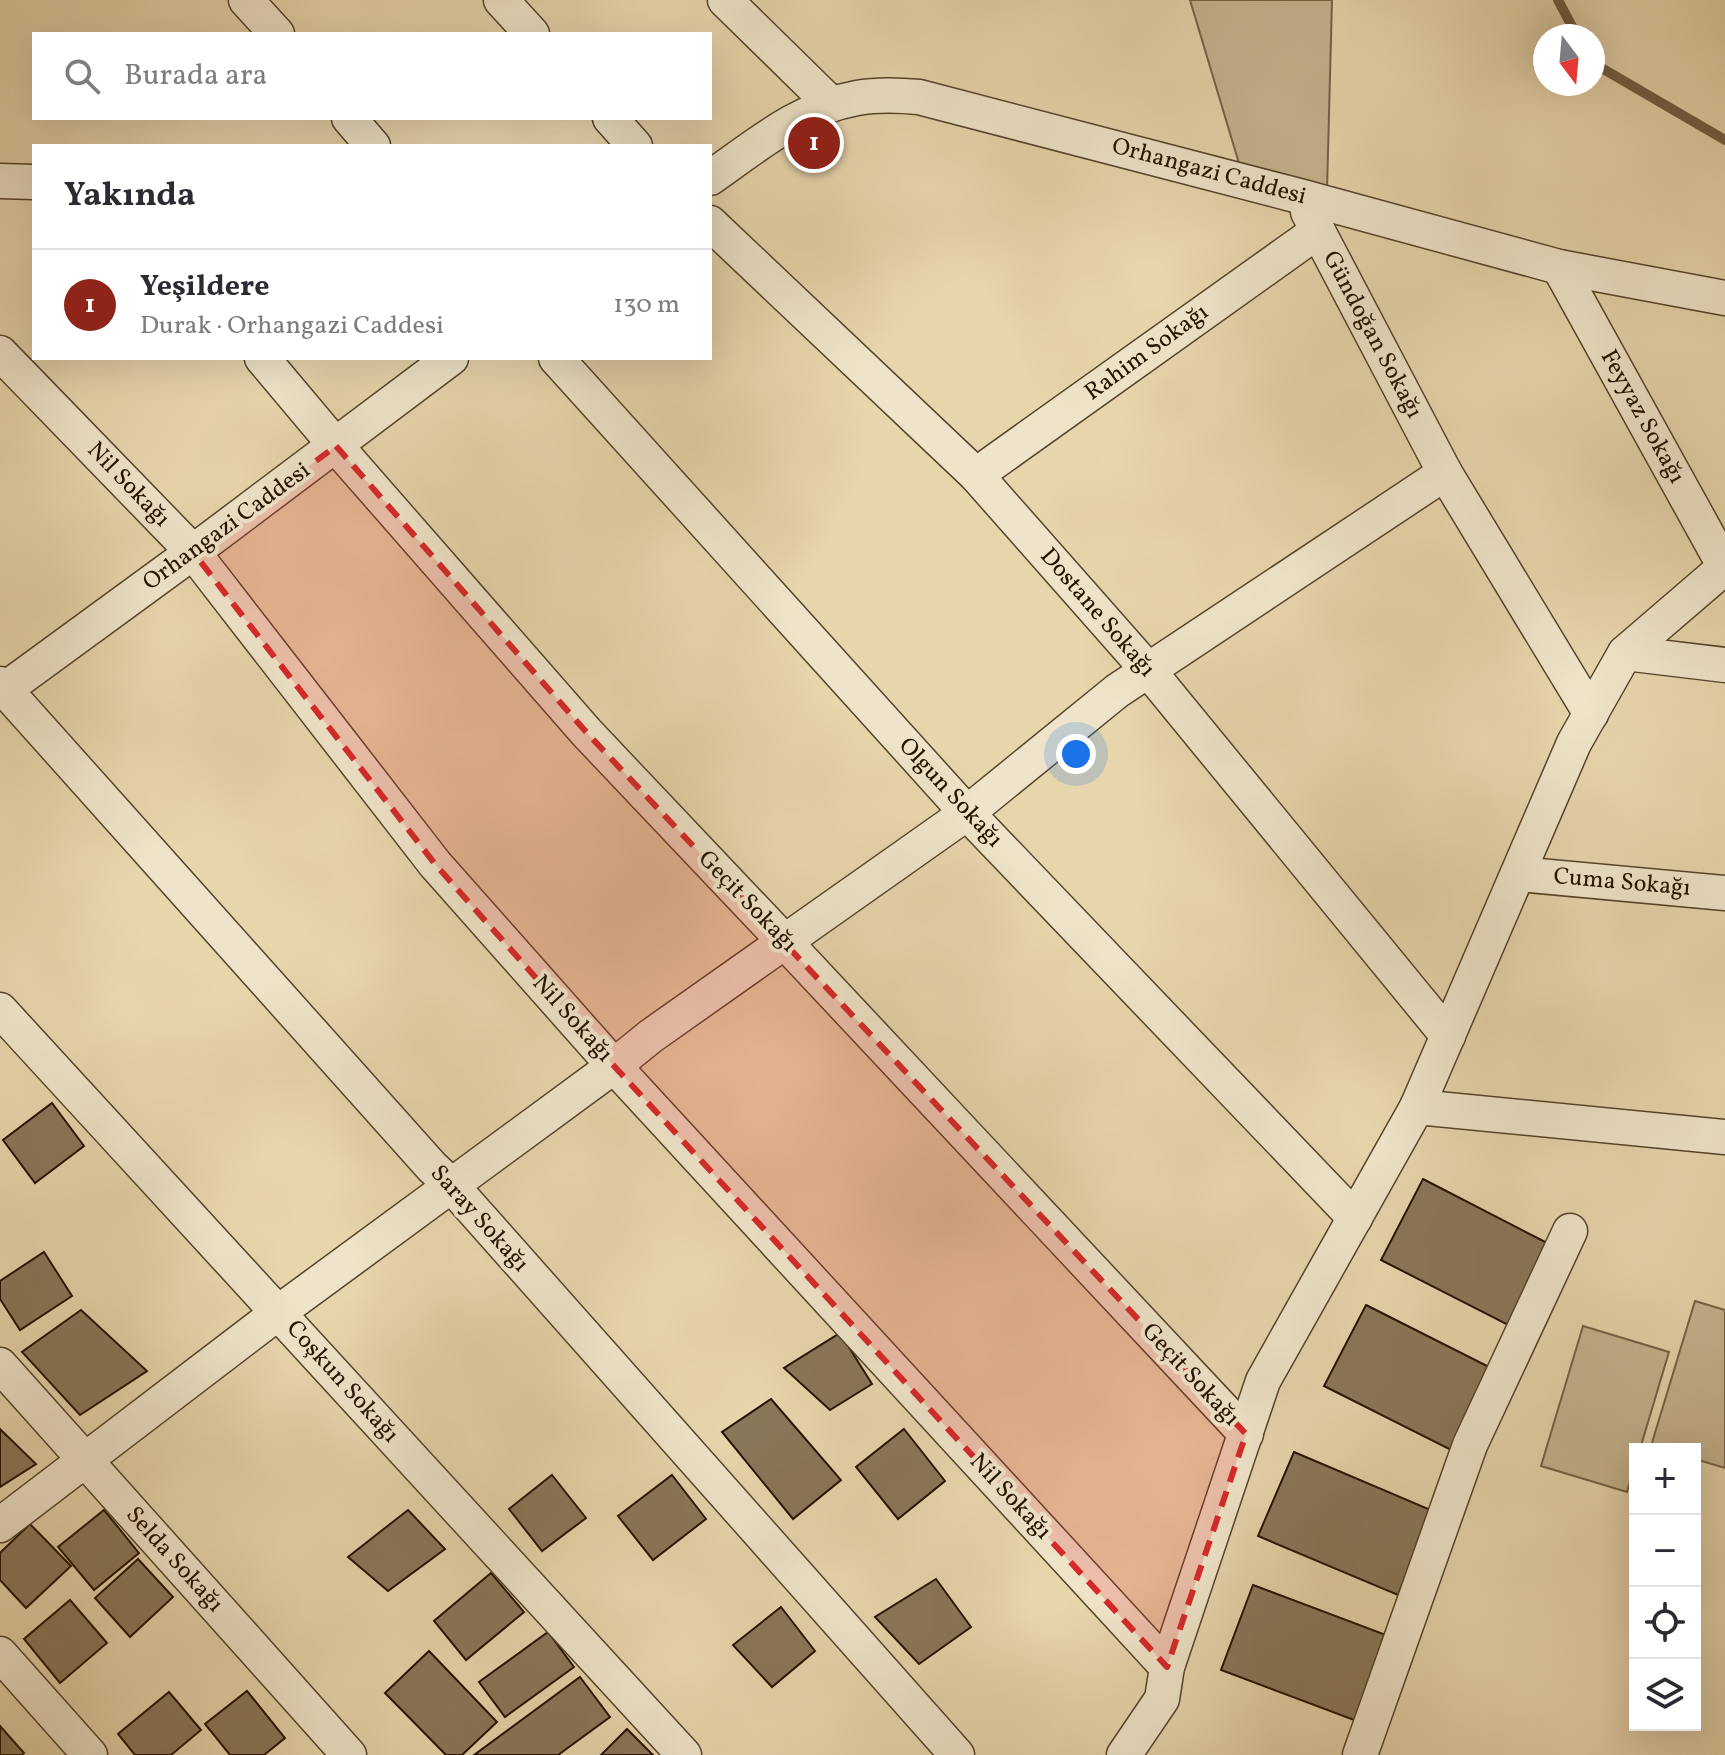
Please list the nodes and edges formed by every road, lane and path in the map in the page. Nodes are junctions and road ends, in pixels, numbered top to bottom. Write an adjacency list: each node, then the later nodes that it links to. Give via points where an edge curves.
1 (246, 0): 4 (street)
2 (501, 0): 5 (street)
3 (725, 0): 6 (street)
4 (275, 32)
5 (530, 32)
6 (831, 104): 11 (street, Orhangazi Caddesi, via 786,125); 14 (street, Orhangazi Caddesi, via 885,95 919,97)
7 (351, 120): 9 (street)
8 (612, 120): 10 (street)
9 (371, 144)
10 (633, 144)
11 (712, 177)
12 (0, 181): 13 (street)
13 (32, 182)
14 (1299, 196): 16 (street, Gündoğan Sokağı); 17 (street, Orhangazi Caddesi)
15 (712, 225): 25 (street, Dostane Sokağı)
16 (1318, 231): 24 (street, Gündoğan Sokağı); 25 (street, Rahim Sokağı)
17 (1559, 267): 18 (street, Orhangazi Caddesi); 27 (street, Feyyaz Sokağı)
18 (1725, 298)
19 (0, 353): 26 (street, Nil Sokağı)
20 (264, 360): 23 (street, Geçit Sokağı)
21 (448, 360): 23 (street, Orhangazi Caddesi)
22 (558, 360): 33 (street, Olgun Sokağı)
23 (336, 446): 26 (street, Orhangazi Caddesi); 36 (street, Geçit Sokağı, via 587,733)
24 (1445, 473): 30 (street); 32 (street, Gündoğan Sokağı)
25 (976, 475): 30 (street, Dostane Sokağı)
26 (193, 552): 31 (street, Orhangazi Caddesi); 39 (street, Nil Sokağı, via 435,864)
27 (1725, 567): 28 (street)
28 (1625, 653): 29 (street); 32 (street)
29 (1725, 665)
30 (1148, 670): 33 (street); 38 (street, Dostane Sokağı)
31 (2, 689): 42 (street, Saray Sokağı)
32 (1591, 714): 34 (street)
33 (967, 813): 36 (street); 43 (street, Olgun Sokağı)
34 (1518, 874): 35 (street, Cuma Sokağı); 38 (street)
35 (1725, 893)
36 (784, 941): 39 (street); 47 (street, Geçit Sokağı)
37 (0, 1010): 45 (street, Coşkun Sokağı)
38 (1448, 1036): 40 (street)
39 (614, 1066): 42 (street); 51 (street, Nil Sokağı)
40 (1417, 1107): 41 (street); 43 (street)
41 (1725, 1137)
42 (451, 1185): 45 (street); 55 (street, Saray Sokağı)
43 (1355, 1218): 47 (street, via 1263,1381)
44 (1570, 1231): 57 (street, via 1470,1445)
45 (279, 1312): 48 (street); 54 (street, Coşkun Sokağı)
46 (0, 1365): 48 (street, Selda Sokağı)
47 (1246, 1434): 51 (street)
48 (85, 1461): 49 (street); 53 (street, Selda Sokağı)
49 (0, 1525)
50 (0, 1654): 52 (street)
51 (1167, 1667): 56 (street, via 1162,1699)
52 (90, 1755)
53 (349, 1755)
54 (684, 1755)
55 (957, 1755)
56 (1124, 1755)
57 (1360, 1755)

